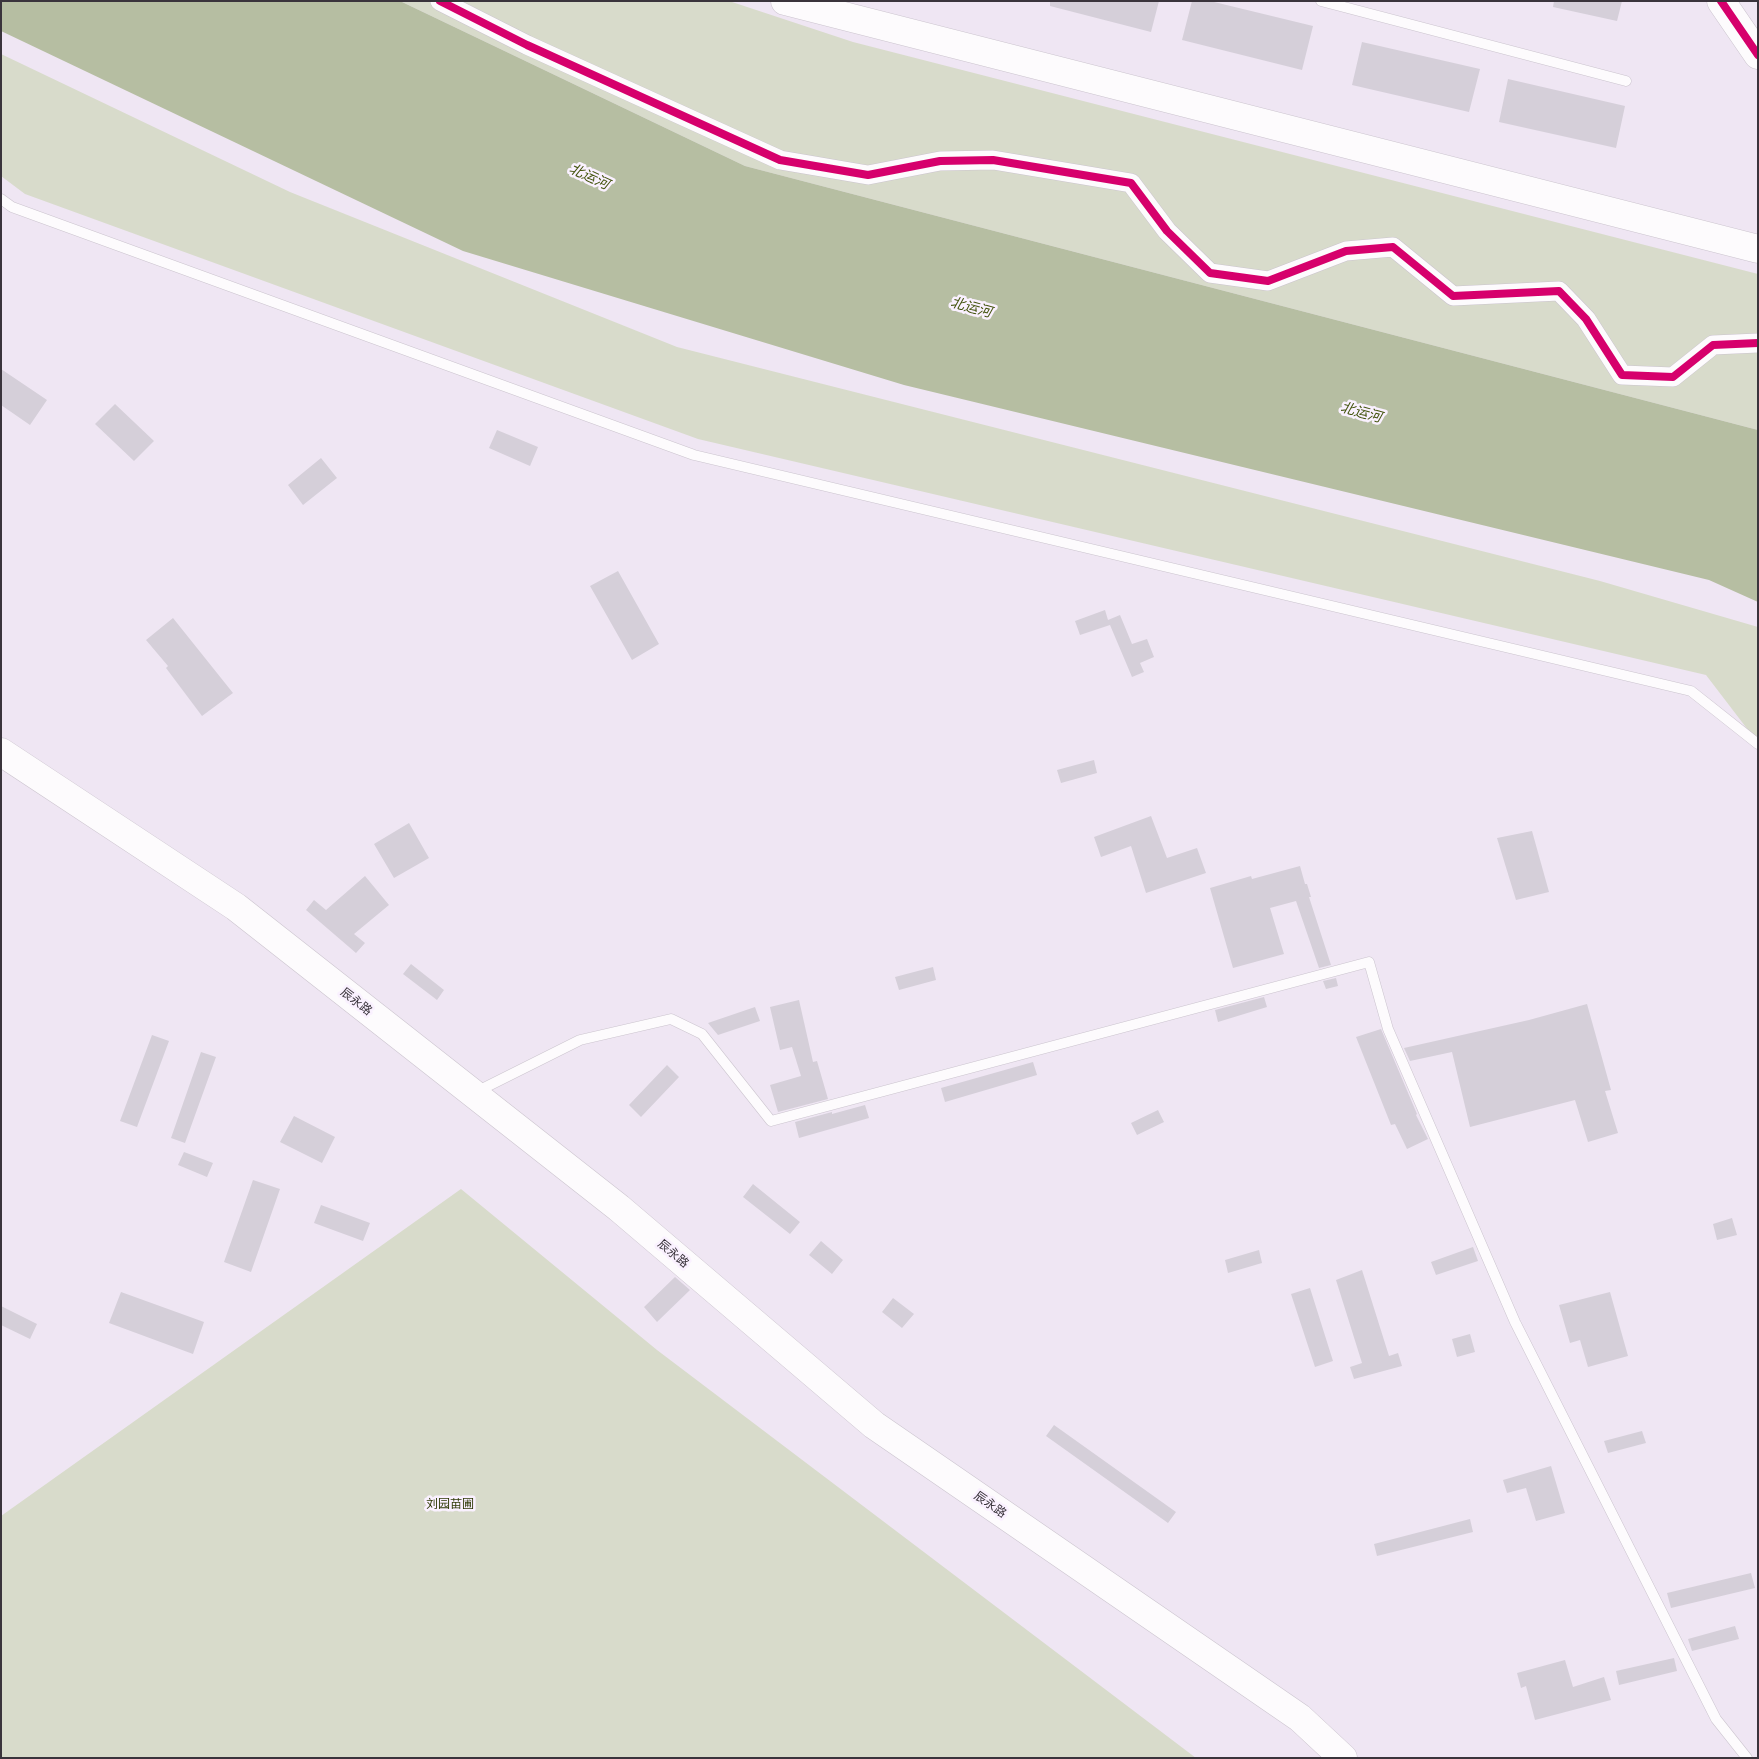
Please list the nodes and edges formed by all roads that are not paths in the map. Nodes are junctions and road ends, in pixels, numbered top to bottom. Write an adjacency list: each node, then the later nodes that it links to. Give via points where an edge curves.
1 (440, 1): 11 (street, via 528,45 780,160 868,175 940,161 993,160 1132,182 1167,231 1210,273 1268,281 1346,251 1393,247 1454,296 1559,291 1586,320 1622,375 1673,377 1713,345)
2 (784, 1): 10 (main road)
3 (1321, 1): 8 (lane)
4 (1721, 1): 7 (main road)
5 (1736, 1): 6 (main road)
6 (1758, 34)
7 (1758, 56)
8 (1626, 81)
9 (1, 199): 12 (lane, via 12,207 694,455 1691,691)
10 (1758, 249)
11 (1758, 343)
12 (1758, 744)
13 (1, 752): 14 (main road, 辰永路, via 236,907)
14 (473, 1093): 15 (main road, 辰永路, via 619,1208 874,1425 1300,1718); 16 (lane, via 580,1040 671,1019 702,1034 770,1121 1369,962 1388,1029 1515,1322 1716,1719)
15 (1343, 1758)
16 (1747, 1758)

